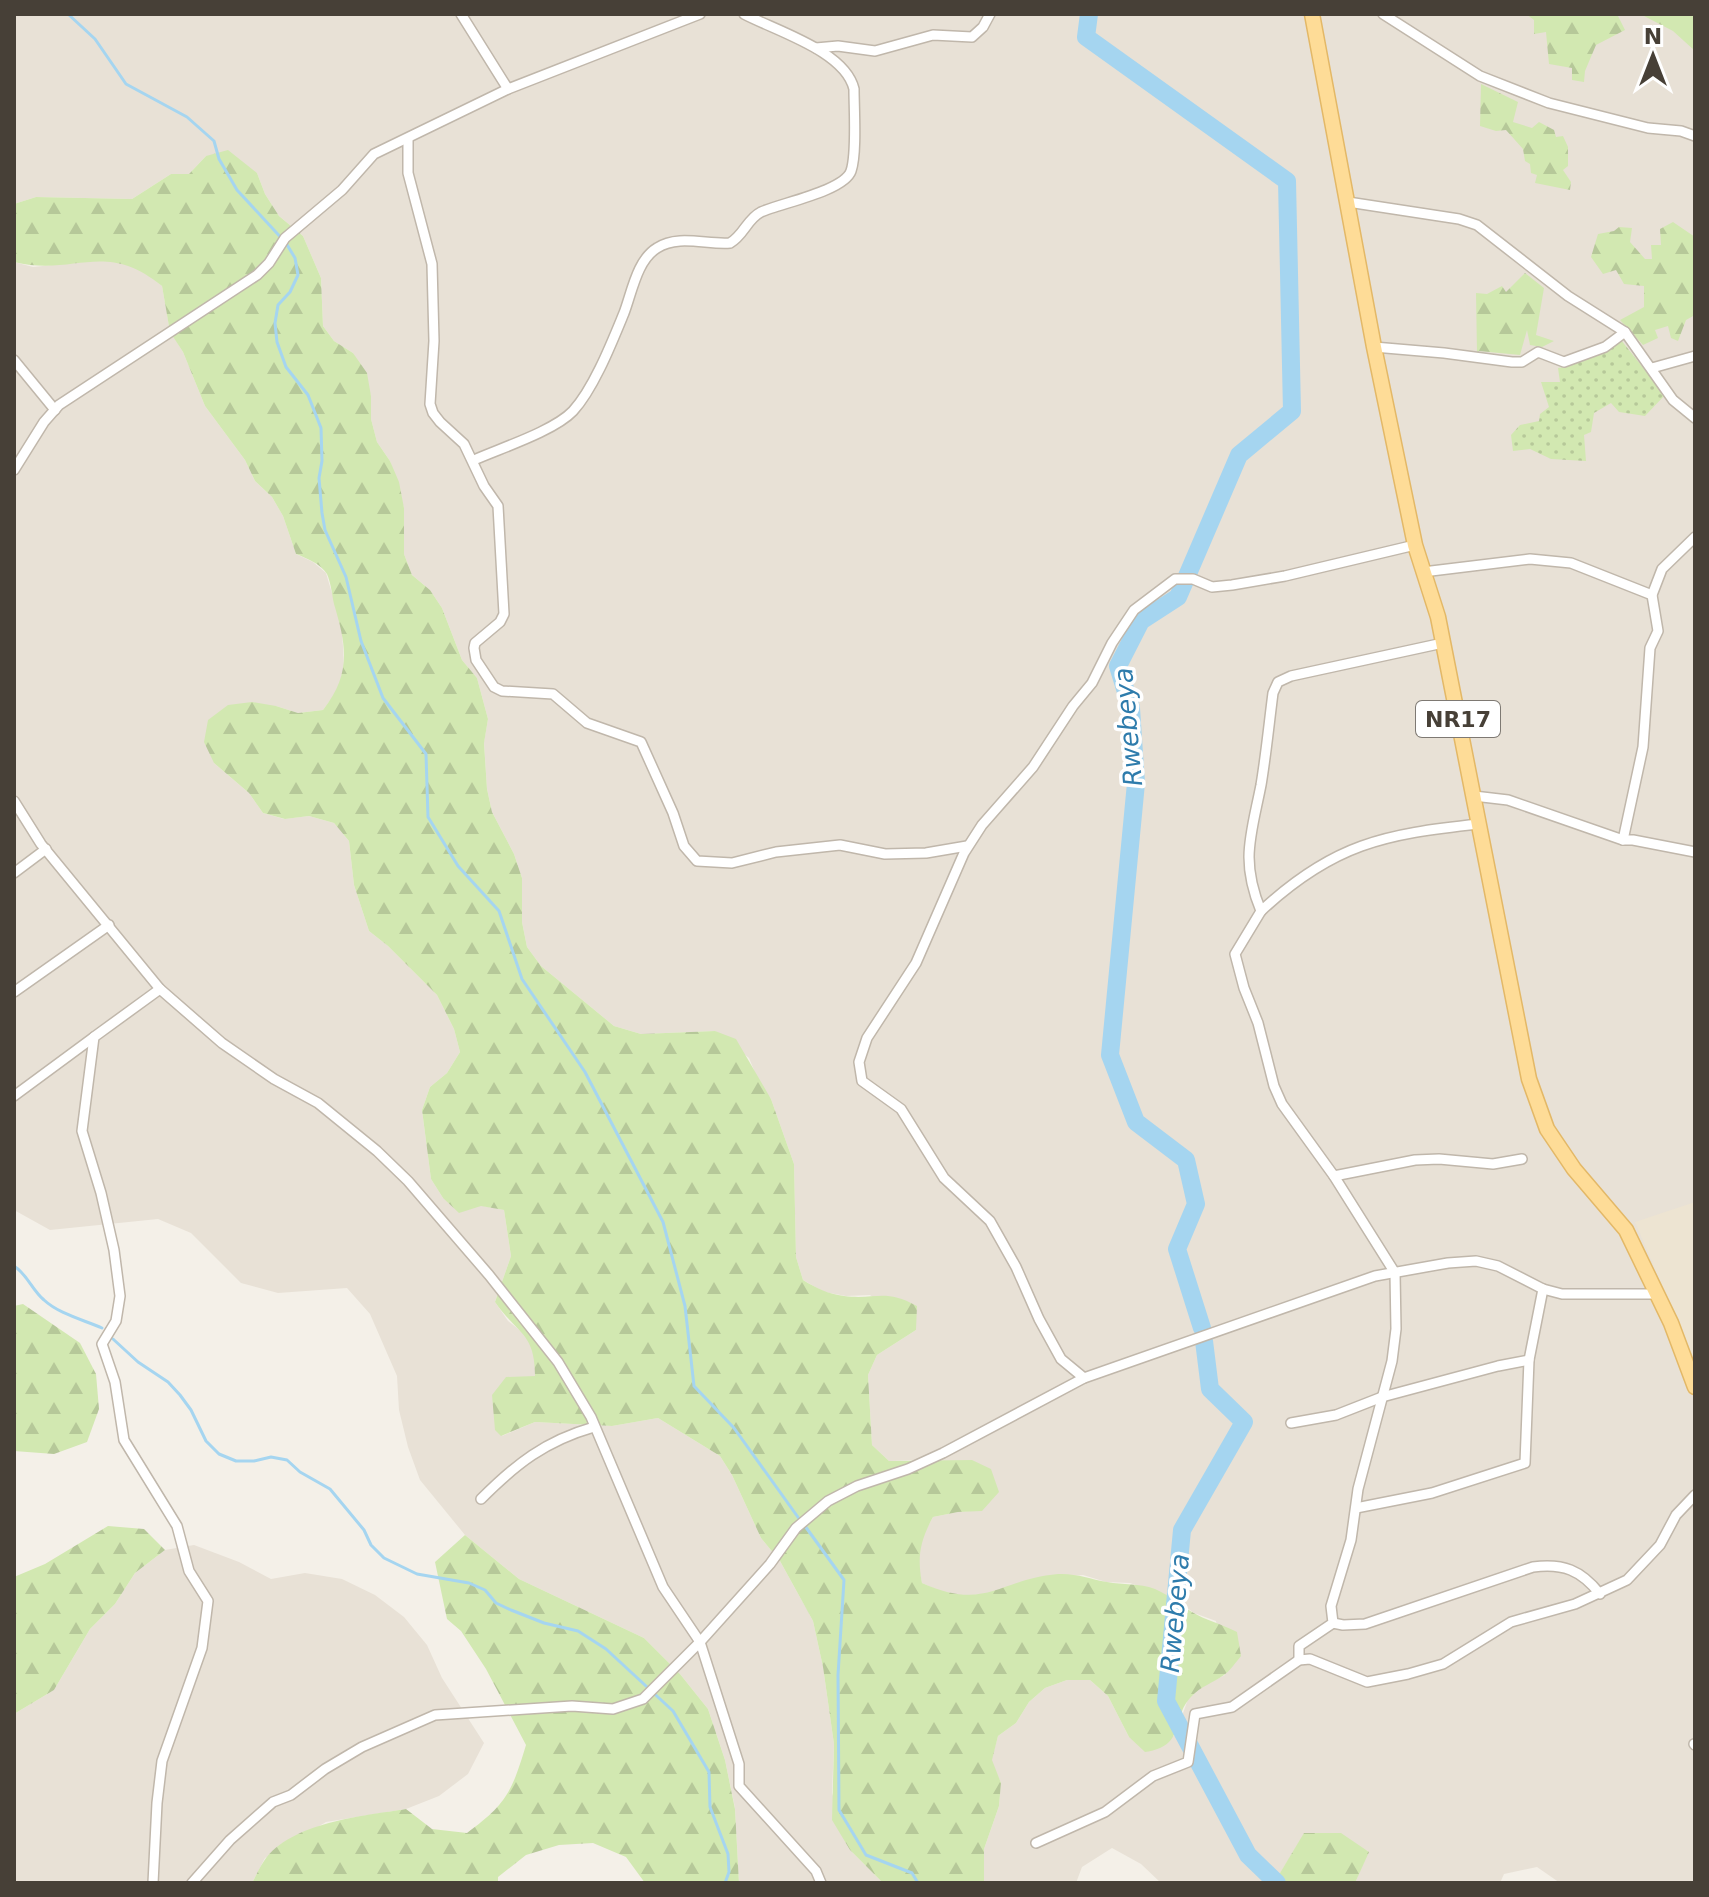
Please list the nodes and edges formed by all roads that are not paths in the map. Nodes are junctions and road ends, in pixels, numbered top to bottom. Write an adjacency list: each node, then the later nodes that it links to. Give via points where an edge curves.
1 (461, 14): 8 (street)
2 (744, 14): 7 (street)
3 (990, 14): 7 (street, via 972,37 933,35 875,51)
4 (1312, 14): 11 (main road, NR17)
5 (1383, 14): 9 (street, via 1480,76 1549,103)
6 (692, 15): 8 (street)
7 (816, 48): 19 (street, via 852,80 849,176 755,216 730,243 683,241 656,248 638,274 576,408 550,426)
8 (508, 89): 10 (street)
9 (1695, 136)
10 (408, 139): 17 (street, via 374,154 282,242 257,275); 19 (street, via 408,173 432,264 430,404)
11 (1348, 202): 12 (street, via 1477,225 1568,296); 13 (main road, NR17)
12 (1625, 332): 13 (street, via 1605,347 1564,362 1538,352 1519,363); 16 (street)
13 (1374, 347): 22 (main road, NR17)
14 (1695, 356): 16 (street)
15 (14, 360): 17 (street)
16 (1652, 368): 18 (street, via 1673,400)
17 (55, 410): 20 (street)
18 (1695, 418)
19 (474, 460): 30 (street, via 498,506 505,605 500,622 475,643 476,660 498,690 553,694 587,723 641,742 684,846 697,861 732,863 840,845 885,854)
20 (14, 470)
21 (1695, 537): 24 (street, via 1662,569)
22 (1415, 545): 23 (main road, NR17); 30 (street, via 1232,585 1212,587 1175,579 1134,610 1092,683 1033,767)
23 (1423, 572): 24 (street, via 1530,559 1571,563); 25 (main road, NR17)
24 (1652, 595): 29 (street, via 1658,631 1650,648 1643,747)
25 (1443, 643): 26 (main road, NR17); 34 (street, via 1278,682 1250,830 1250,884)
26 (1474, 796): 28 (main road, NR17); 29 (street, via 1508,800)
27 (14, 801): 31 (street)
28 (1479, 824): 34 (street, via 1411,831 1367,843 1292,883); 44 (main road, NR17, via 1537,1106 1574,1169 1626,1230)
29 (1623, 840): 32 (street)
30 (967, 846): 46 (street, via 916,963 867,1038 859,1062 862,1081 901,1109 944,1178 990,1221 1061,1359)
31 (46, 849): 33 (street); 35 (street)
32 (1695, 852)
33 (14, 873)
34 (1261, 911): 41 (street, via 1235,954 1244,988 1282,1104)
35 (109, 925): 36 (street); 37 (street)
36 (160, 989): 38 (street); 50 (street, via 222,1043 318,1103 408,1181 558,1362)
37 (14, 992)
38 (94, 1037): 39 (street); 59 (street, via 82,1131 104,1207 120,1296 116,1321 102,1344 115,1382 124,1440 177,1526 184,1559 208,1601 202,1648 162,1761)
39 (14, 1096)
40 (1522, 1159): 41 (street, via 1493,1164 1415,1160)
41 (1334, 1176): 42 (street)
42 (1395, 1273): 43 (street, via 1476,1261); 46 (street); 48 (street, via 1396,1329)
43 (1543, 1289): 44 (street, via 1604,1296); 45 (street)
44 (1656, 1294): 47 (main road, NR17)
45 (1529, 1360): 48 (street); 53 (street, via 1525,1463 1432,1493)
46 (1084, 1378): 56 (street, via 943,1453 828,1501 796,1528)
47 (1695, 1387)
48 (1382, 1397): 49 (street, via 1336,1415); 53 (street)
49 (1291, 1423)
50 (594, 1427): 52 (street, via 514,1466); 56 (street, via 657,1575)
51 (1695, 1495): 54 (street, via 1644,1564)
52 (481, 1499)
53 (1356, 1508): 55 (street, via 1331,1606)
54 (1600, 1594): 55 (street, via 1589,1580 1563,1566 1533,1567 1365,1624); 57 (street, via 1511,1622 1443,1664 1408,1674 1367,1682 1310,1659)
55 (1333, 1623): 57 (street, via 1299,1646)
56 (700, 1642): 60 (street, via 643,1699 628,1705 447,1712 362,1747 273,1802); 61 (street, via 739,1764 739,1786)
57 (1299, 1660): 58 (street, via 1232,1707 1195,1714 1188,1762 1153,1776 1105,1812)
58 (1036, 1843)
59 (153, 1883)
60 (192, 1883)
61 (821, 1883)

